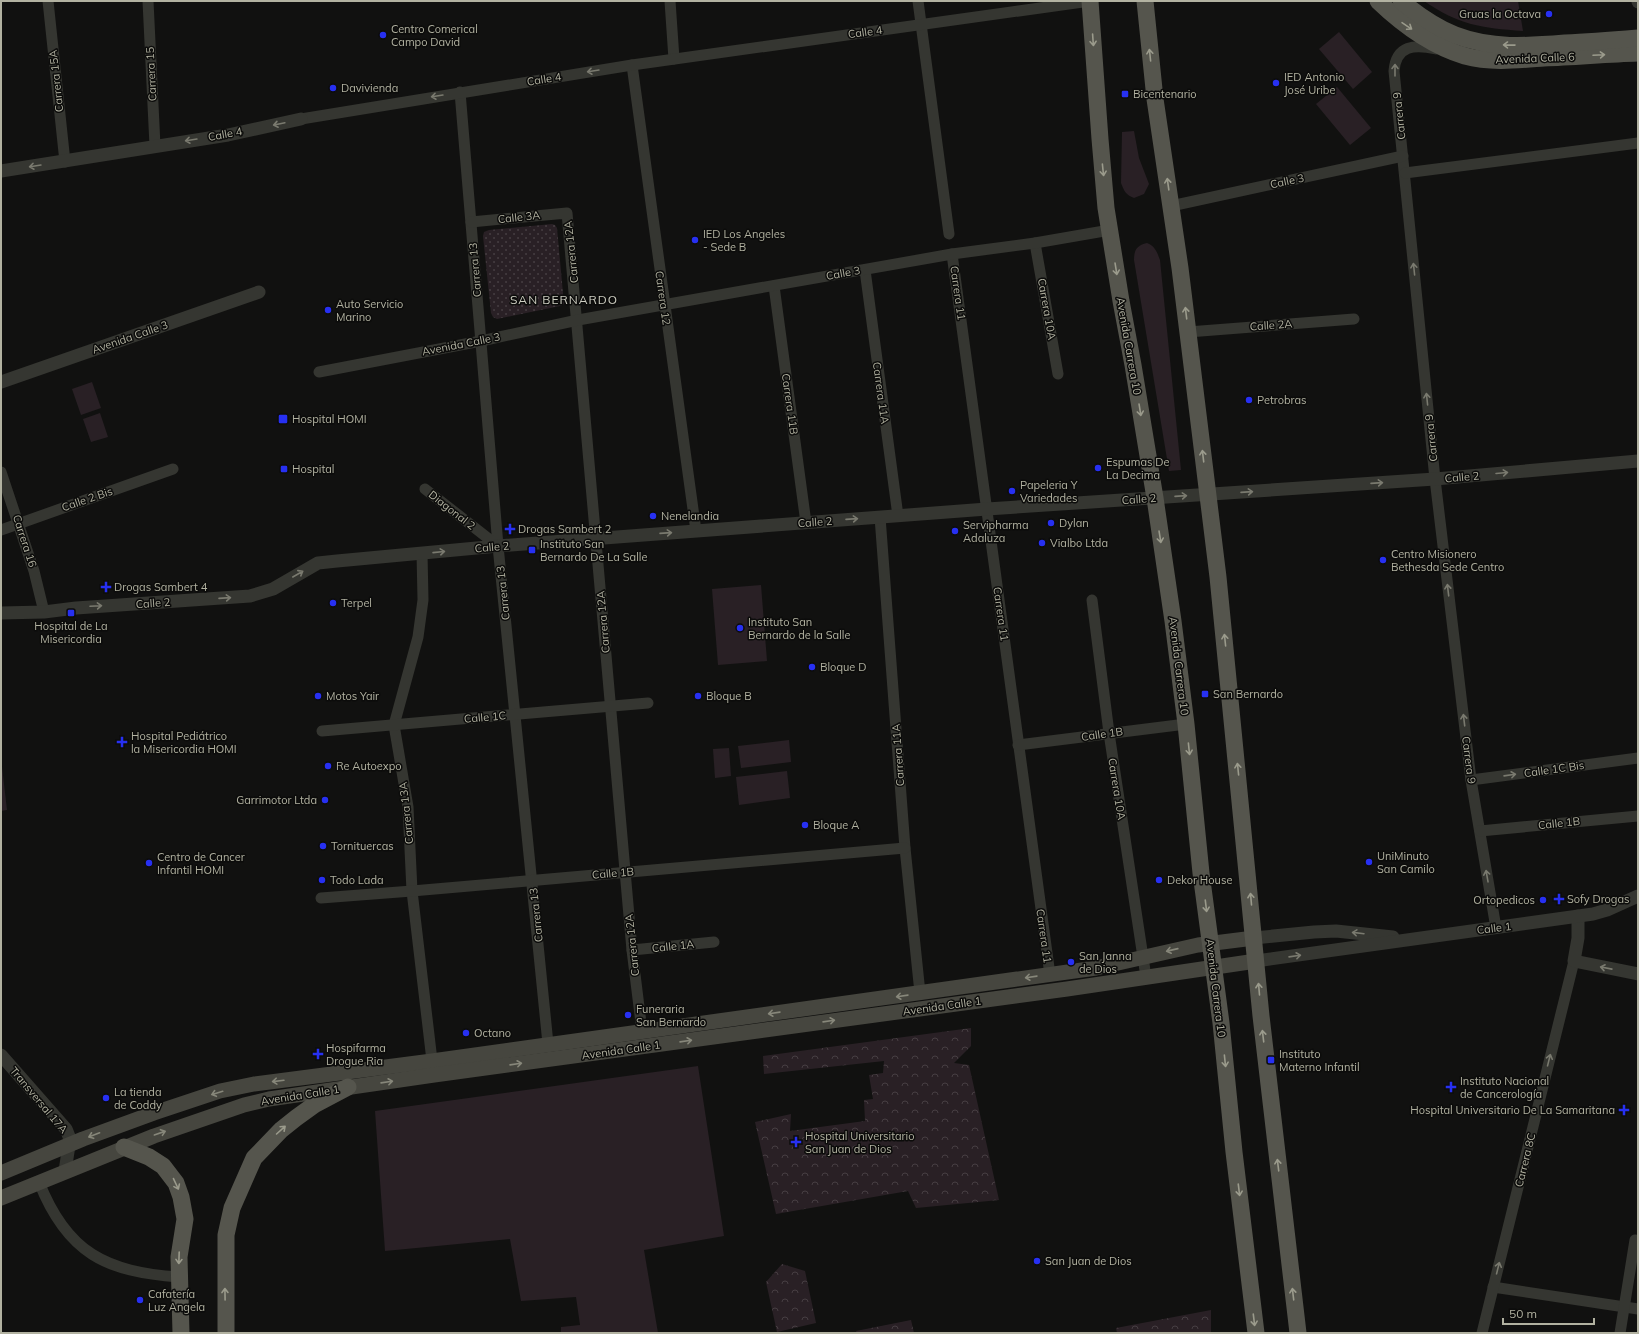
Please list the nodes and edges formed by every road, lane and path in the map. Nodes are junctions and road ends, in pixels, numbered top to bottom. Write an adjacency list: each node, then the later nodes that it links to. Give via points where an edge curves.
1 (48, 1): 20 (street, Carrera 15A)
2 (148, 1): 18 (street, Carrera 15)
3 (670, 1): 13 (street)
4 (918, 1): 9 (street)
5 (1090, 1): 9 (street, Calle 4); 26 (main road, Avenida Carrera 10, one-way to 26, via 1100,140)
6 (1145, 1): 23 (main road, one-way to 6, via 1155,99)
7 (1378, 1): 11 (main road, Avenida Calle 6, one-way to 11, via 1407,26)
8 (1401, 1): 10 (main road, Avenida Calle 6, one-way to 8, via 1520,46 1495,45 1448,32)
9 (921, 25): 13 (street, Calle 4); 27 (street)
10 (1638, 38)
11 (1456, 53): 12 (main road, Avenida Calle 6, one-way to 12, via 1504,61); 19 (street, Carrera 9, one-way to 11, via 1394,71 1397,59 1406,49 1414,46)
12 (1638, 53)
13 (674, 59): 14 (street, Calle 4)
14 (632, 65): 15 (street, Calle 4, one-way to 15); 33 (street, Carrera 12)
15 (460, 92): 16 (street, Calle 4, one-way to 16); 25 (street, Carrera 13)
16 (301, 119): 18 (street, Calle 4, one-way to 18, via 228,135)
17 (1638, 143): 22 (street)
18 (155, 146): 20 (street, Calle 4)
19 (1403, 156): 22 (street, Carrera 9); 23 (street, Calle 3)
20 (65, 162): 21 (street, Calle 4, one-way to 21)
21 (1, 171)
22 (1405, 173): 44 (street, Carrera 9, one-way to 22)
23 (1171, 206): 36 (main road, one-way to 23)
24 (567, 213): 25 (street, Calle 3A); 35 (street, Carrera 12A)
25 (471, 222): 37 (street, Carrera 13)
26 (1110, 230): 28 (street, Calle 3); 47 (main road, Avenida Carrera 10, one-way to 47)
27 (949, 234)
28 (1035, 243): 29 (street, Calle 3); 39 (street, Carrera 10A)
29 (952, 254): 30 (street, Calle 3); 48 (street, Carrera 11)
30 (865, 270): 31 (street, Calle 3); 49 (street, Carrera 11A)
31 (774, 286): 33 (street, Calle 3); 52 (street, Carrera 11B)
32 (259, 292): 40 (street, Avenida Calle 3)
33 (664, 304): 35 (street, Calle 3); 54 (street, Carrera 12)
34 (1354, 319): 36 (street, Calle 2A)
35 (578, 320): 37 (street, Avenida Calle 3); 55 (street, Carrera 12A)
36 (1188, 332): 46 (main road, one-way to 36)
37 (481, 341): 38 (street, Avenida Calle 3); 56 (street, Carrera 13)
38 (319, 372)
39 (1058, 374)
40 (1, 382)
41 (1638, 462): 44 (street, Calle 2, one-way to 41)
42 (172, 469): 51 (street, Calle 2 Bis)
43 (1, 472): 51 (street, Carrera 16)
44 (1435, 479): 46 (street, Calle 2, one-way to 44); 70 (street, Carrera 9, one-way to 44)
45 (425, 489): 56 (street, Diagonal 2)
46 (1208, 494): 47 (street, Calle 2, one-way to 46); 81 (main road, one-way to 46, via 1221,600)
47 (1155, 498): 48 (street, Calle 2); 64 (main road, Avenida Carrera 10, one-way to 64)
48 (987, 509): 49 (street, Calle 2); 68 (street, Carrera 11)
49 (898, 516): 50 (street, Calle 2)
50 (880, 517): 52 (street, Calle 2, one-way to 50); 73 (street, Carrera 11A)
51 (19, 523): 53 (street, Calle 2 Bis); 59 (street, Carrera 16)
52 (806, 523): 54 (street, Calle 2)
53 (1, 530)
54 (696, 531): 55 (street, Calle 2, one-way to 54)
55 (595, 539): 56 (street, Calle 2); 62 (street, Carrera 12A)
56 (498, 546): 57 (street, Calle 2, one-way to 56); 63 (street, Carrera 13)
57 (422, 553): 59 (street, Calle 2, one-way to 57, via 250,596 273,589 318,563); 65 (street, Carrera 13A, via 423,600 418,637)
58 (1092, 600): 67 (street, Carrera 10A)
59 (44, 612): 60 (street, Calle 2)
60 (1, 614)
61 (648, 703): 62 (street, Calle 1C)
62 (610, 706): 63 (street, Calle 1C); 74 (street, Carrera 12A)
63 (516, 715): 65 (street, Calle 1C); 75 (street, Carrera 13)
64 (1186, 724): 67 (street, Calle 1B); 84 (main road, Avenida Carrera 10, one-way to 84)
65 (394, 725): 66 (street, Calle 1C); 76 (street, Carrera 13A, via 408,807)
66 (322, 732)
67 (1109, 733): 68 (street, Calle 1B); 86 (street, Carrera 10A)
68 (1018, 745): 90 (street, Carrera 11)
69 (1638, 758): 70 (street, Calle 1C Bis, one-way to 69)
70 (1471, 780): 72 (street, Carrera 9)
71 (1638, 816): 72 (street, Calle 1B)
72 (1480, 831): 80 (street, Carrera 9, one-way to 72)
73 (905, 848): 74 (street, Calle 1B); 93 (street, Carrera 11A)
74 (625, 872): 75 (street, Calle 1B); 85 (street, Carrera 12A)
75 (532, 880): 76 (street, Calle 1B); 95 (street, Carrera 13)
76 (412, 891): 78 (street, Calle 1B); 98 (street, Carrera 13A)
77 (1638, 896): 79 (street, Calle 1, via 1606,910)
78 (321, 898)
79 (1578, 916): 80 (street, Calle 1); 88 (street, Carrera 8C)
80 (1496, 928): 82 (street, Calle 1)
81 (1254, 938): 82 (street, Calle 1, one-way to 81, via 1336,931); 84 (main road, Avenida Calle 1); 87 (main road)
82 (1410, 940): 87 (street, Calle 1, one-way to 82)
83 (714, 942): 85 (street, Calle 1A)
84 (1211, 943): 86 (main road, Avenida Calle 1, one-way to 86); 89 (main road, Avenida Carrera 10)
85 (632, 950): 94 (street, Carrera 12A)
86 (1143, 957): 90 (main road, Avenida Calle 1, via 1096,968); 92 (street, Carrera 10A)
87 (1256, 961): 89 (main road, Avenida Calle 1); 114 (main road, one-way to 87)
88 (1574, 961): 91 (street, one-way to 88); 108 (street, Carrera 8C, one-way to 88)
89 (1214, 967): 92 (main road, Avenida Calle 1); 113 (main road, Avenida Carrera 10, one-way to 113)
90 (1050, 974): 93 (main road, Avenida Calle 1, one-way to 93)
91 (1638, 974)
92 (1146, 977): 97 (main road, Avenida Calle 1, one-way to 92)
93 (920, 993): 94 (main road, Avenida Calle 1, one-way to 94)
94 (642, 1031): 95 (main road, Avenida Calle 1)
95 (548, 1044): 97 (main road); 98 (main road, Avenida Calle 1)
96 (1, 1055): 100 (street, Transversal 17A, via 66,1129)
97 (550, 1060): 98 (main road, Avenida Calle 1, one-way to 97)
98 (433, 1068): 99 (main road, Avenida Calle 1, one-way to 98); 100 (main road, Avenida Calle 1, one-way to 100, via 254,1084 220,1091)
99 (348, 1087): 101 (main road, Avenida Calle 1, one-way to 99, via 259,1101); 112 (main road, one-way to 99, via 226,1235 232,1208 254,1158 296,1118)
100 (70, 1144): 102 (street, Transversal 17A); 103 (main road, Avenida Calle 1)
101 (124, 1147): 102 (main road, Avenida Calle 1); 107 (main road, one-way to 107, via 156,1160 176,1183 185,1219 180,1246)
102 (65, 1171): 104 (main road, Avenida Calle 1)
103 (1, 1173)
104 (39, 1182): 105 (main road, Avenida Calle 1); 107 (street, via 50,1208 65,1230 91,1254 134,1272)
105 (1, 1198)
106 (1635, 1240): 109 (street)
107 (179, 1277): 111 (main road)
108 (1494, 1287): 109 (street); 115 (street, Carrera 8C)
109 (1624, 1307): 110 (street); 116 (street)
110 (1638, 1309)
111 (181, 1333)
112 (226, 1333)
113 (1256, 1333)
114 (1298, 1333)
115 (1482, 1333)
116 (1620, 1333)

